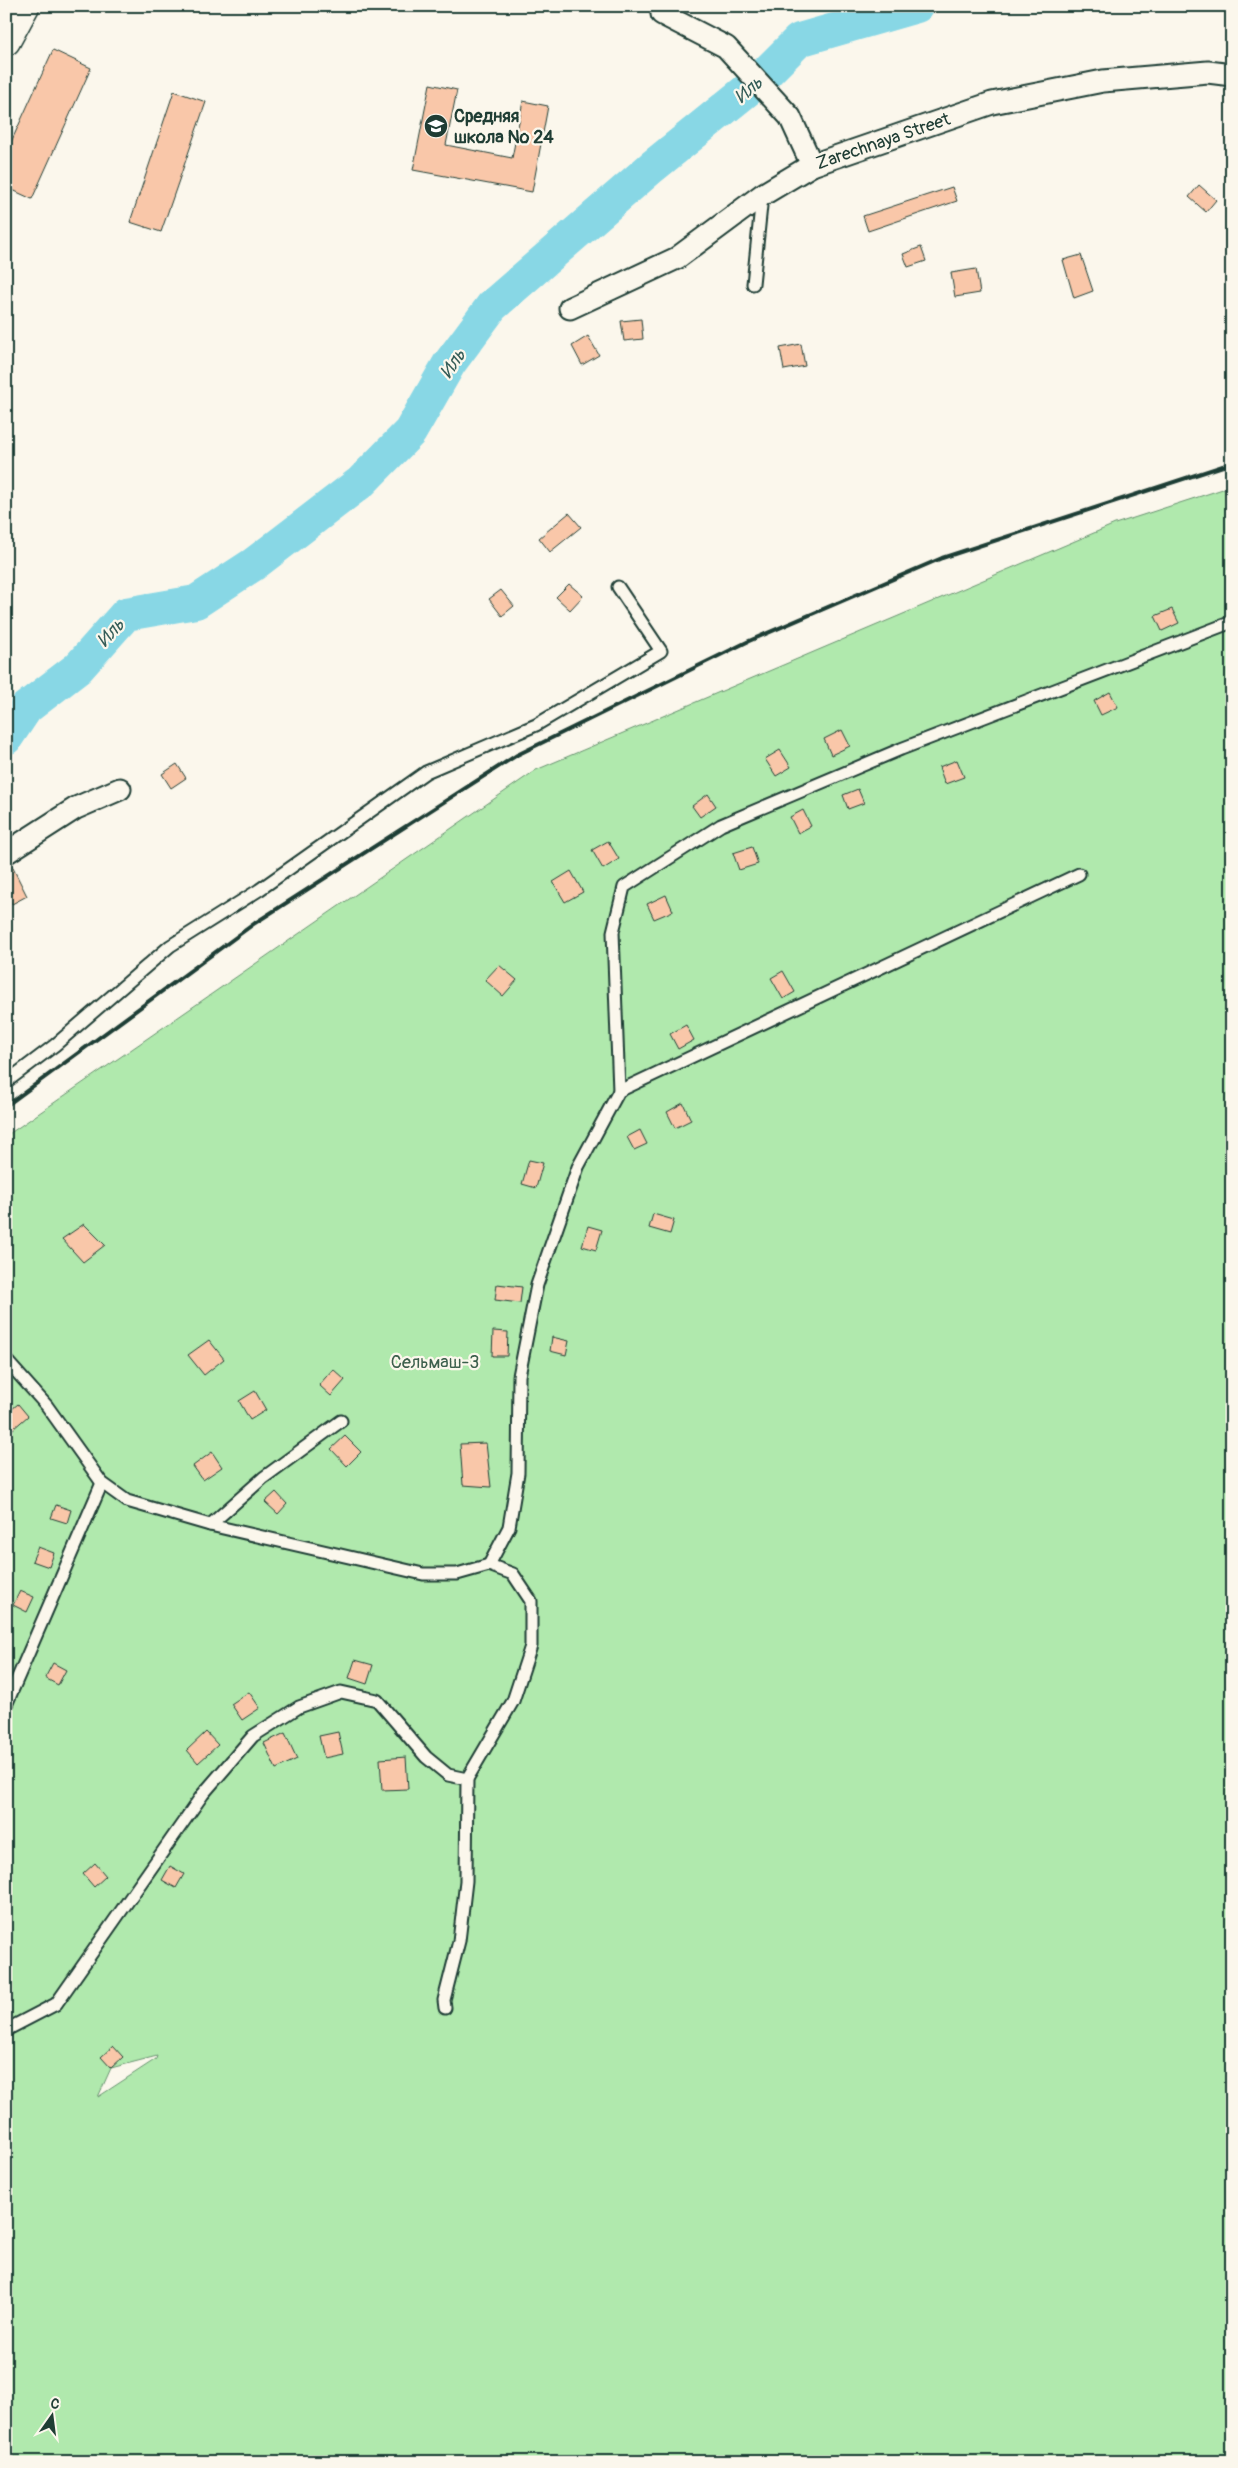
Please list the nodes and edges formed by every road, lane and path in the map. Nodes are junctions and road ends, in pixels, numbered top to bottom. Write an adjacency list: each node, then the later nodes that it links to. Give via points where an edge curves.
1 (25, 6): 3 (street)
2 (661, 6): 5 (street, via 662,14 726,47 790,117)
3 (6, 41)
4 (1232, 75): 5 (street, Zarechnaya Street, via 1208,72 1103,81 992,103)
5 (812, 165): 6 (street, Zarechnaya Street)
6 (762, 194): 7 (lane); 8 (street, Zarechnaya Street, via 677,258)
7 (753, 284)
8 (570, 308)
9 (618, 587): 14 (lane, via 661,652 536,725 426,772 259,890 170,946 55,1045)
10 (1232, 622): 15 (lane, via 901,749 721,825 624,887 613,932)
11 (120, 789): 12 (street, via 76,808)
12 (6, 852)
13 (1079, 874): 15 (lane)
14 (6, 1082)
15 (619, 1091): 20 (lane, via 578,1167 537,1285 520,1376 518,1473 509,1527)
16 (6, 1360): 18 (lane, via 48,1406)
17 (341, 1421): 19 (lane, via 263,1478)
18 (102, 1483): 19 (lane, via 127,1501); 21 (lane)
19 (210, 1525): 20 (lane, via 423,1574 457,1574)
20 (489, 1565): 22 (lane, via 513,1574 531,1601 531,1646 514,1701)
21 (6, 1705)
22 (467, 1779): 23 (lane, via 466,1881 459,1941 444,2000); 24 (lane, via 448,1775 426,1757 377,1700 341,1692 299,1707 253,1736 203,1794 56,2004)
23 (445, 2008)
24 (6, 2030)

